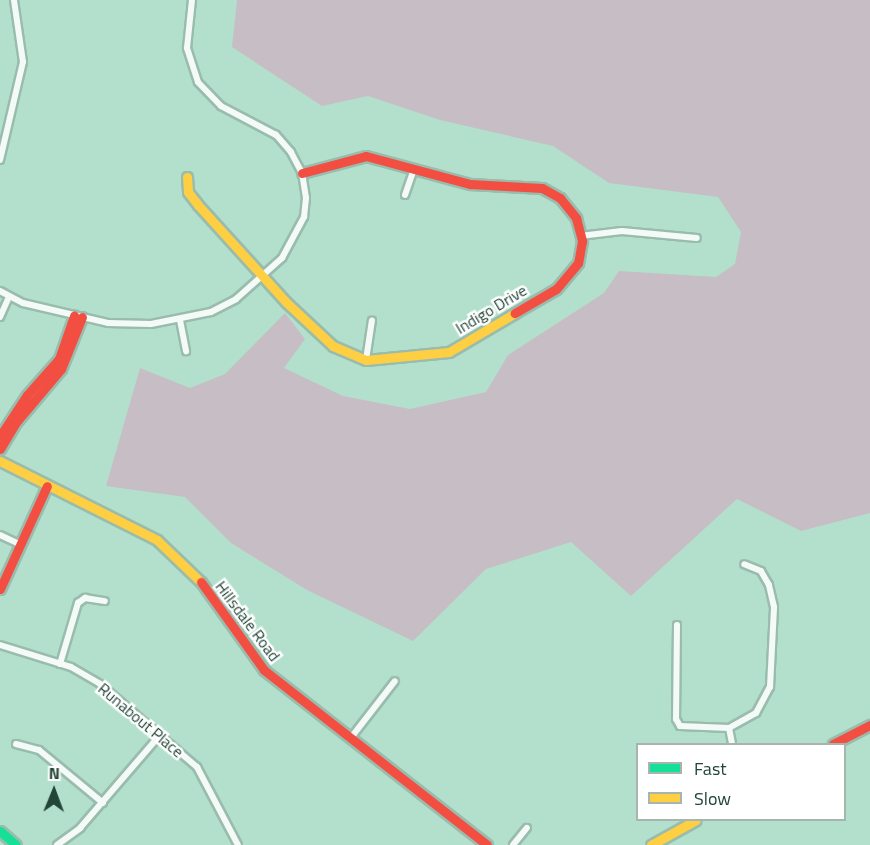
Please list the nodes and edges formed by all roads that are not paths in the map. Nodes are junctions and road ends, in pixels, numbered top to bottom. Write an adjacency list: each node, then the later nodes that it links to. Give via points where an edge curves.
1 (14, 0): 3 (street, via 23,62)
2 (192, 0): 6 (street, via 187,48 198,82 221,106 276,135)
3 (3, 137): 4 (street)
4 (0, 160)
5 (414, 169): 6 (street, Indigo Drive, via 366,156); 8 (street); 9 (street, Indigo Drive, via 470,184 528,186 548,191 573,212)
6 (302, 173): 11 (street, via 306,198 303,224 282,258)
7 (187, 177): 11 (street, via 188,192)
8 (405, 195)
9 (580, 236): 10 (street, via 622,231); 19 (street, Indigo Drive, via 578,263 562,285 503,316 471,340 435,355)
10 (697, 238)
11 (261, 276): 16 (street, via 236,299 211,312); 19 (street, via 327,341)
12 (0, 291): 13 (street)
13 (9, 297): 14 (street); 15 (street)
14 (78, 316): 16 (street, via 133,325); 20 (street, via 59,359 27,395); 21 (street, via 61,369 16,421)
15 (0, 317)
16 (180, 320): 18 (street)
17 (372, 320): 19 (street)
18 (186, 351)
19 (366, 360)
20 (0, 436)
21 (0, 449)
22 (0, 461): 23 (street, Hillsdale Road)
23 (47, 486): 25 (street); 36 (street, Hillsdale Road, via 140,529 176,554 199,579 264,670)
24 (0, 534): 25 (street)
25 (19, 544): 27 (street)
26 (744, 564): 34 (street, via 761,571 771,589 771,678 761,708)
27 (0, 589)
28 (105, 601): 31 (street, via 85,598 78,603)
29 (677, 625): 34 (street, via 676,718 685,729)
30 (0, 645): 31 (street, Runabout Place)
31 (60, 664): 35 (street, Runabout Place, via 100,684)
32 (395, 681): 36 (street)
33 (870, 724): 38 (street)
34 (729, 728): 37 (street)
35 (160, 735): 40 (street); 46 (street, Runabout Place, via 197,767)
36 (350, 739): 47 (street, Hillsdale Road)
37 (732, 743)
38 (835, 743)
39 (16, 744): 40 (street, via 39,750)
40 (103, 802): 45 (street, via 80,828)
41 (693, 821): 49 (street)
42 (526, 828): 48 (street)
43 (0, 831): 44 (street)
44 (16, 845)
45 (57, 845)
46 (238, 845)
47 (487, 845)
48 (513, 845)
49 (651, 845)

